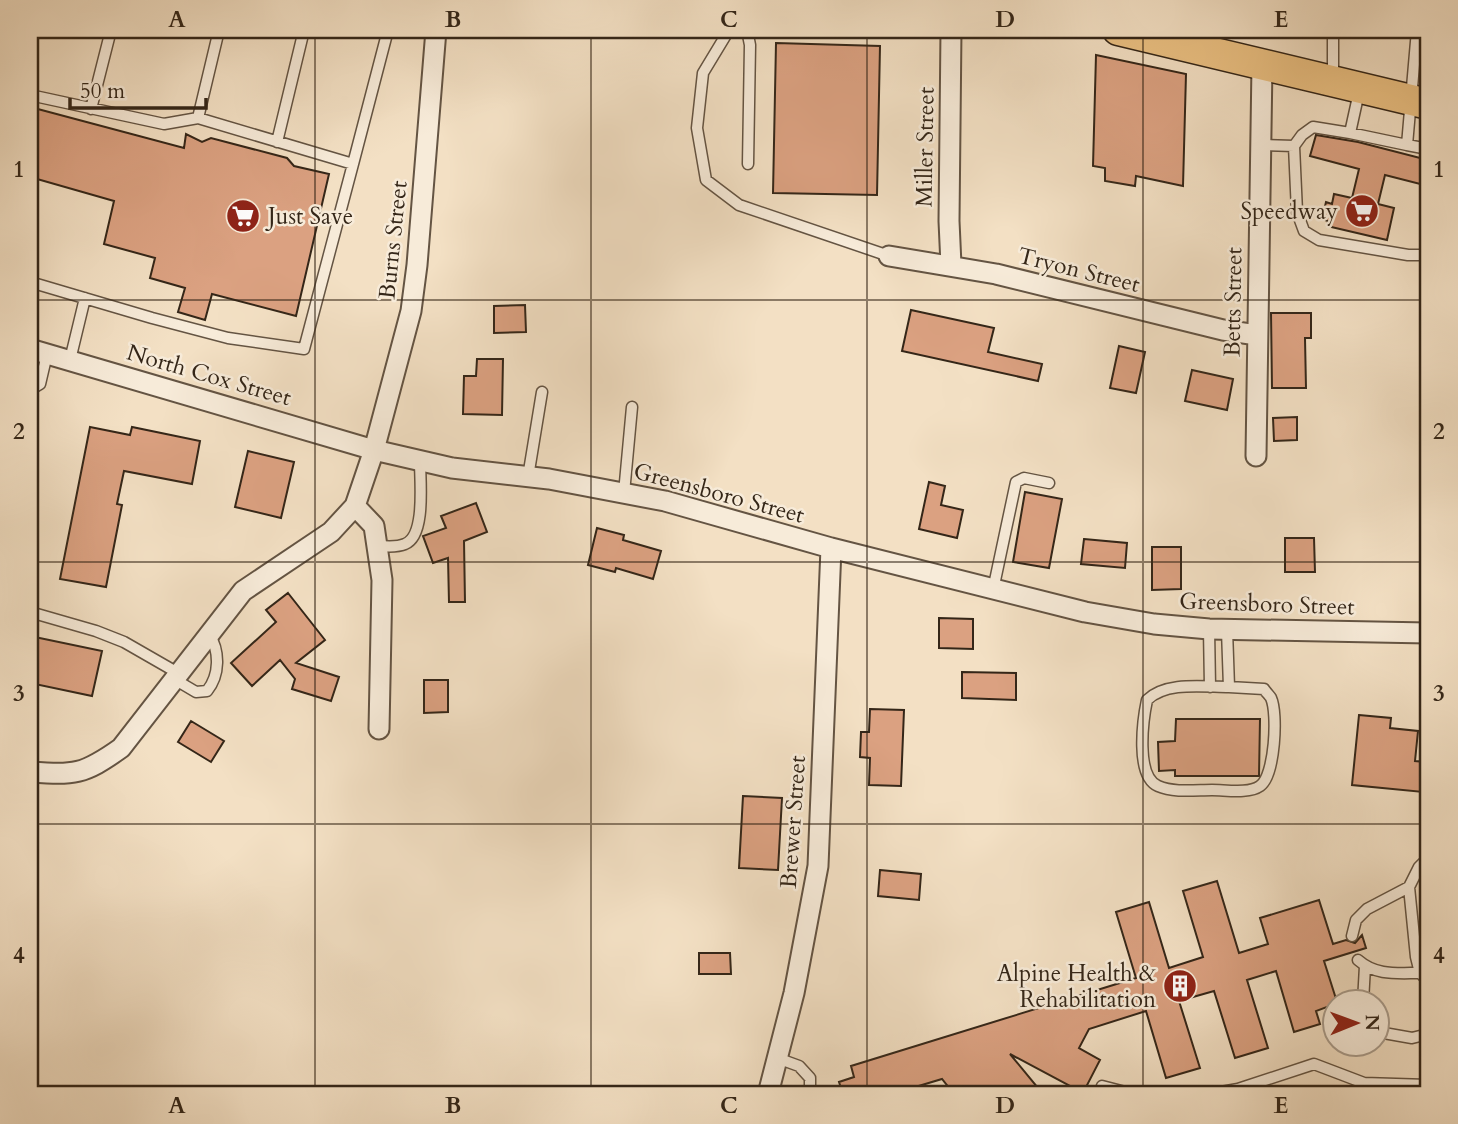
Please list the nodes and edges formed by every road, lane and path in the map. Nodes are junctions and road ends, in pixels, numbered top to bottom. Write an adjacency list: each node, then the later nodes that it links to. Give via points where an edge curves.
1 (111, 30): 16 (lane)
2 (219, 30): 17 (lane)
3 (304, 30): 19 (lane)
4 (388, 30): 24 (lane)
5 (436, 30): 37 (street, Burns Street, via 411,311)
6 (729, 30): 27 (lane, via 704,73 697,128 706,180 739,205)
7 (747, 30): 25 (lane)
8 (951, 30): 28 (street, Miller Street)
9 (1333, 30): 13 (lane)
10 (1416, 30): 15 (lane)
11 (1125, 31): 12 (main road)
12 (1262, 65): 13 (main road); 20 (street, Betts Street)
13 (1346, 85): 15 (main road); 18 (lane)
14 (30, 95): 16 (lane)
15 (1420, 102): 21 (lane)
16 (91, 109): 17 (lane, via 164,124)
17 (198, 118): 19 (lane)
18 (1350, 133): 21 (lane); 22 (lane, via 1313,127)
19 (277, 142): 24 (lane)
20 (1261, 145): 22 (lane); 31 (street, Betts Street)
21 (1408, 145): 23 (lane)
22 (1294, 146): 26 (lane, via 1297,212 1304,231 1320,240)
23 (1428, 149)
24 (353, 164): 30 (lane, via 304,349 228,338)
25 (748, 164)
26 (1428, 255)
27 (889, 256): 28 (street, Tryon Street)
28 (951, 265): 31 (street, Tryon Street)
29 (30, 282): 30 (lane)
30 (85, 298): 33 (lane)
31 (1257, 335): 38 (street, Betts Street)
32 (38, 351): 33 (street, North Cox Street); 34 (lane, via 40,384)
33 (70, 360): 37 (street, North Cox Street)
34 (30, 390)
35 (542, 392): 40 (lane)
36 (632, 407): 42 (lane)
37 (374, 450): 39 (street, Greensboro Street); 43 (street)
38 (1256, 456)
39 (421, 461): 40 (street, Greensboro Street); 44 (lane, via 416,535 406,544)
40 (528, 477): 42 (street, Greensboro Street)
41 (1049, 483): 46 (lane, via 1024,478 1016,482)
42 (624, 493): 45 (street, Greensboro Street)
43 (355, 506): 44 (street, via 374,526); 50 (street, via 331,532 243,590)
44 (377, 546): 54 (street, via 382,580)
45 (831, 548): 46 (street, Greensboro Street); 63 (street, Brewer Street, via 818,866)
46 (993, 590): 48 (street, Greensboro Street, via 1096,614)
47 (30, 612): 51 (lane, via 124,642)
48 (1218, 629): 49 (street, Greensboro Street); 52 (lane); 53 (lane)
49 (1428, 633)
50 (209, 634): 51 (street); 51 (lane, via 217,646 214,683 207,691 196,692)
51 (176, 676): 55 (street, via 121,748 95,767 73,774)
52 (1210, 687): 53 (lane); 53 (lane, via 1161,691 1146,699 1143,754 1151,781 1159,786 1183,790 1261,786 1272,760 1271,697 1264,689)
53 (1229, 687)
54 (379, 729)
55 (30, 772)
56 (1428, 858): 57 (lane)
57 (1409, 887): 58 (lane, via 1367,909 1356,920); 59 (lane, via 1416,957)
58 (1352, 936)
59 (1424, 977): 60 (lane, via 1387,973 1362,963)
60 (1363, 988)
61 (1428, 1034): 62 (lane, via 1412,1038)
62 (1392, 1035)
63 (777, 1058): 66 (street, Brewer Street); 67 (lane, via 799,1066 810,1078)
64 (1428, 1085): 69 (lane, via 1364,1083 1314,1064)
65 (1102, 1086): 68 (lane)
66 (768, 1094)
67 (810, 1094)
68 (1133, 1094)
69 (1210, 1094)

